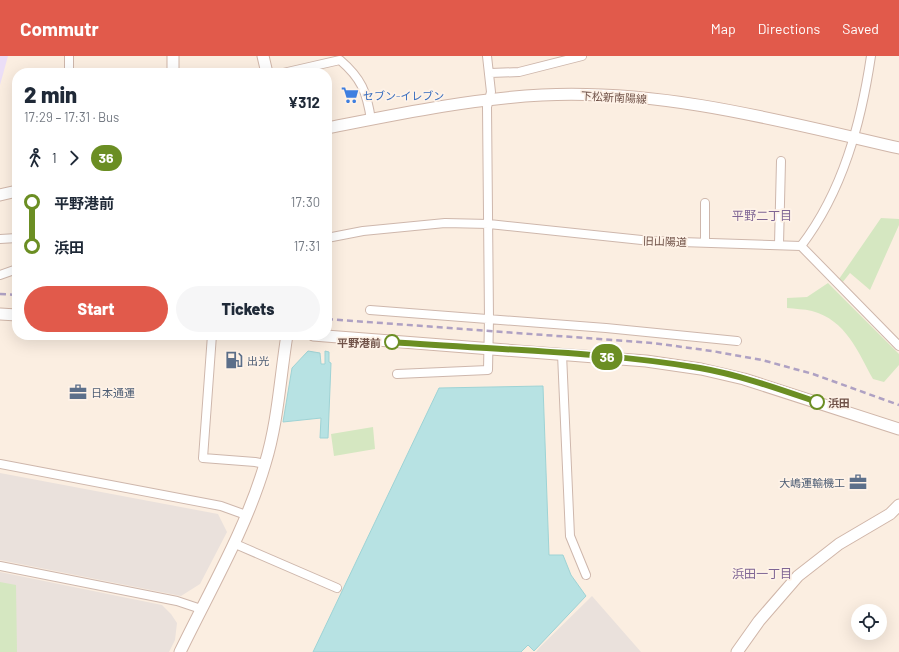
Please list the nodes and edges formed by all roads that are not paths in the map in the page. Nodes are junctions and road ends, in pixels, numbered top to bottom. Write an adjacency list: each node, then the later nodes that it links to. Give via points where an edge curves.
1 (69, 56): 7 (street)
2 (174, 56): 8 (main road)
3 (263, 56): 9 (main road)
4 (487, 56): 11 (street)
5 (582, 56): 11 (street, via 519,72)
6 (871, 56): 15 (street)
7 (68, 68)
8 (173, 68)
9 (266, 68)
10 (304, 68): 13 (street, via 340,60 363,86)
11 (490, 73): 12 (street)
12 (489, 100): 13 (main road, 下松新南陽線); 15 (main road, 下松新南陽線, via 572,95 665,100 743,113); 21 (street)
13 (371, 120): 14 (main road, 下松新南陽線)
14 (332, 127)
15 (854, 138): 16 (main road, 下松新南陽線); 27 (street, via 828,206)
16 (899, 148)
17 (781, 161): 26 (street)
18 (12, 193): 19 (main road)
19 (0, 195)
20 (705, 203): 25 (street)
21 (489, 224): 22 (street, 旧山陽道, via 401,226); 25 (street, 旧山陽道, via 651,241); 33 (street)
22 (332, 237)
23 (12, 238): 24 (street)
24 (0, 239)
25 (705, 242): 26 (street, 旧山陽道)
26 (779, 244): 27 (street, 旧山陽道)
27 (801, 246): 38 (street)
28 (12, 271): 29 (street)
29 (0, 275)
30 (370, 310): 33 (street)
31 (0, 314): 32 (main road)
32 (12, 315)
33 (489, 319): 37 (street); 39 (street)
34 (332, 337): 39 (main road)
35 (212, 340): 44 (street, via 203,458)
36 (286, 340): 44 (main road)
37 (738, 341)
38 (899, 346)
39 (487, 349): 40 (main road); 41 (street, via 488,370)
40 (562, 354): 42 (main road, via 646,360 701,368 744,378); 49 (street, via 570,536)
41 (398, 374)
42 (899, 429)
43 (0, 464): 46 (street, via 221,506)
44 (265, 464): 46 (main road)
45 (899, 505): 53 (main road, via 890,514 839,544 798,576 759,621)
46 (246, 515): 47 (main road)
47 (233, 543): 50 (street); 51 (main road)
48 (0, 566): 51 (street)
49 (586, 575)
50 (337, 588)
51 (201, 608): 52 (main road)
52 (180, 652)
53 (737, 652)

